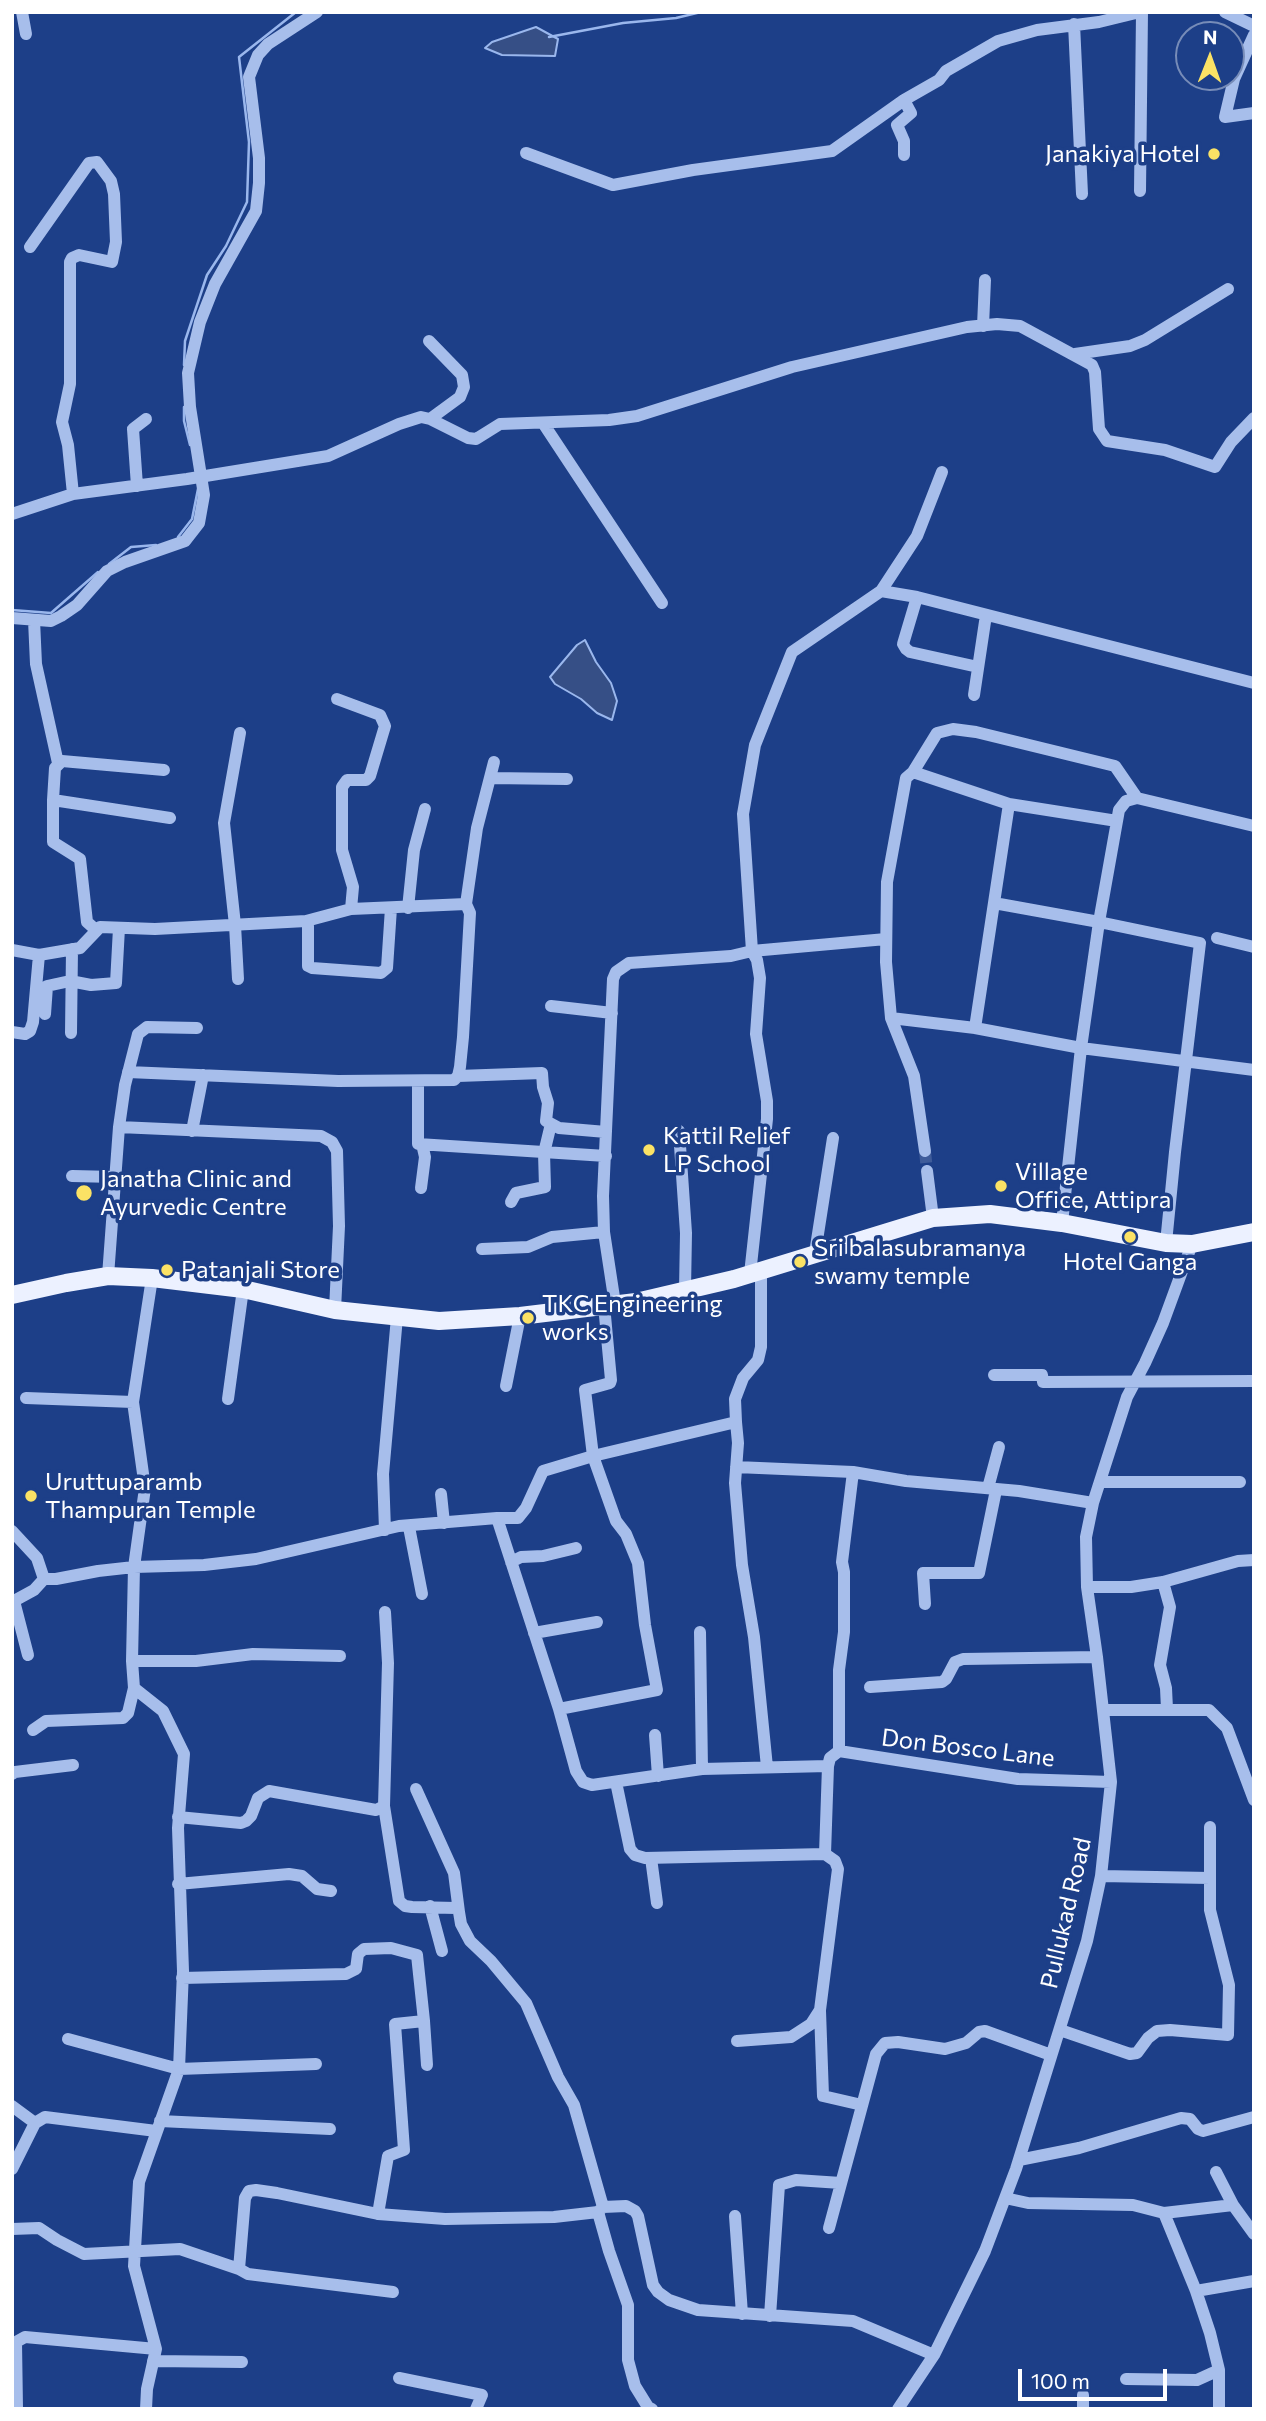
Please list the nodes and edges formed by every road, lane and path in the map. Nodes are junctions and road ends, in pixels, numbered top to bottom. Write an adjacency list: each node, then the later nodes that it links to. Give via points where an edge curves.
1 (22, 12): 8 (street)
2 (317, 12): 27 (street, via 268,44 249,77 259,158 256,211 215,284 188,373)
3 (1141, 12): 5 (street); 14 (street)
4 (1225, 12): 7 (street)
5 (1098, 17): 6 (street)
6 (1074, 24): 10 (street, via 998,41); 15 (street)
7 (1254, 26)
8 (26, 34)
9 (1254, 35): 11 (street, via 1234,79 1224,117)
10 (904, 100): 12 (street, via 832,151 613,185); 13 (street, via 911,113 897,125)
11 (1254, 113)
12 (526, 153)
13 (904, 155)
14 (1140, 191)
15 (1082, 194)
16 (30, 247): 29 (street, via 89,163 97,162 111,181 116,242 112,261 79,255 70,262 70,384 62,422)
17 (985, 279): 19 (street)
18 (1228, 289): 21 (street, via 1145,340)
19 (983, 326): 21 (street, via 1020,326); 25 (street, via 792,367 637,416)
20 (429, 341): 24 (street, via 462,375 464,387 460,397)
21 (1074, 354): 22 (street, via 1095,372 1099,429 1107,441 1165,450 1215,467)
22 (1254, 418)
23 (146, 419): 28 (street, via 133,429)
24 (430, 419): 25 (street, via 476,439 500,424); 27 (street, via 399,424 328,456)
25 (543, 423): 33 (street)
26 (942, 472): 31 (street, via 917,536)
27 (202, 477): 28 (street); 36 (street, via 199,523 185,541 107,571 61,617)
28 (136, 486): 29 (street)
29 (73, 494): 30 (street)
30 (12, 514)
31 (881, 591): 32 (street); 70 (street, via 792,652 755,745 743,814)
32 (917, 597): 34 (street); 37 (street, via 903,644 906,649)
33 (662, 603)
34 (986, 615): 37 (street); 38 (street)
35 (12, 618): 36 (street)
36 (34, 620): 43 (street, via 36,664)
37 (978, 667): 39 (street)
38 (1254, 683)
39 (974, 695)
40 (337, 699): 59 (street, via 380,716 385,726 370,776 347,780 342,787 342,850 353,887)
41 (240, 733): 62 (street, via 224,823)
42 (494, 762): 46 (street)
43 (58, 763): 44 (street); 49 (street)
44 (164, 770)
45 (913, 772): 48 (street, via 937,733 953,729 1115,766); 50 (street); 66 (street, via 906,778 887,882)
46 (490, 778): 47 (street); 56 (street)
47 (567, 779)
48 (1137, 798): 53 (street, via 1126,801); 54 (street)
49 (53, 800): 52 (street); 64 (street, via 52,842 80,859 87,922)
50 (1009, 804): 53 (street); 55 (street)
51 (425, 809): 58 (street, via 414,850)
52 (170, 818)
53 (1116, 821): 61 (street)
54 (1254, 826)
55 (994, 903): 61 (street); 79 (street)
56 (466, 904): 58 (street); 87 (street, via 470,913)
57 (391, 908): 58 (street); 59 (street); 60 (street, via 387,968 381,973 312,968 307,962)
58 (408, 908)
59 (351, 909): 60 (street)
60 (306, 921): 62 (street)
61 (1099, 922): 82 (street); 83 (street, via 1200,943)
62 (235, 925): 63 (street); 72 (street)
63 (119, 928): 64 (street); 73 (street, via 116,983)
64 (96, 930): 68 (street, via 85,944)
65 (1217, 938): 67 (street)
66 (886, 939): 70 (street); 77 (street)
67 (1254, 947)
68 (72, 949): 71 (street); 73 (street)
69 (12, 950): 71 (street)
70 (752, 951): 75 (street, via 629,963 613,979); 112 (street, via 759,968 756,1034 767,1101)
71 (39, 955): 80 (street, via 30,1031)
72 (238, 979)
73 (70, 981): 76 (street, via 47,986); 81 (street)
74 (551, 1006): 75 (street)
75 (612, 1013): 93 (street)
76 (45, 1014)
77 (891, 1018): 79 (street); 96 (street, via 914,1076)
78 (197, 1028): 85 (street, via 142,1030)
79 (975, 1028): 82 (street)
80 (12, 1031)
81 (71, 1033)
82 (1081, 1048): 83 (street); 105 (street)
83 (1185, 1061): 84 (street); 108 (street)
84 (1254, 1070)
85 (128, 1072): 86 (street); 90 (street)
86 (203, 1075): 88 (street); 91 (street)
87 (458, 1076): 88 (street); 89 (street, via 542,1073)
88 (418, 1081): 95 (street, via 418,1144)
89 (551, 1124): 93 (street); 97 (street)
90 (119, 1128): 91 (street); 101 (street)
91 (192, 1130): 119 (street, via 321,1136 332,1142 337,1151 340,1226)
92 (679, 1131): 116 (street)
93 (606, 1132): 98 (street)
94 (833, 1138): 111 (street)
95 (422, 1144): 97 (street); 102 (street)
96 (925, 1151)
97 (544, 1153): 98 (street); 103 (street, via 545,1187 516,1193)
98 (606, 1156): 106 (street)
99 (928, 1171): 104 (street)
100 (72, 1176): 101 (street)
101 (115, 1177): 113 (street)
102 (421, 1188)
103 (511, 1202)
104 (933, 1218): 105 (main road, via 990,1214); 111 (main road)
105 (1062, 1223): 108 (main road)
106 (604, 1232): 110 (street, via 552,1237 528,1247); 118 (street)
107 (1254, 1232): 109 (main road)
108 (1166, 1242): 109 (main road)
109 (1192, 1244): 124 (street, Pullukad Road, via 1163,1323)
110 (482, 1250)
111 (815, 1254): 112 (main road)
112 (756, 1272): 116 (main road); 129 (street, via 761,1347 735,1399)
113 (108, 1276): 114 (main road); 117 (main road)
114 (152, 1278): 115 (main road); 128 (street)
115 (243, 1289): 119 (main road); 127 (street)
116 (685, 1290): 118 (main road)
117 (12, 1295)
118 (610, 1305): 120 (main road); 131 (street, via 607,1347 611,1380 585,1390)
119 (335, 1310): 121 (main road)
120 (520, 1316): 121 (main road, via 439,1321); 125 (street)
121 (397, 1317): 142 (street, via 383,1474)
122 (994, 1375): 124 (street, via 1042,1375 1043,1382)
123 (1254, 1381): 124 (street)
124 (1134, 1383): 134 (street, Pullukad Road)
125 (506, 1386)
126 (26, 1398): 128 (street)
127 (228, 1399)
128 (133, 1402): 147 (street, via 145,1488)
129 (736, 1422): 131 (street); 132 (street)
130 (999, 1447): 136 (street)
131 (593, 1456): 139 (street, via 543,1471 518,1518); 164 (street, via 616,1521 638,1563 657,1690)
132 (736, 1467): 133 (street); 172 (street, via 742,1565)
133 (853, 1472): 136 (street); 169 (street, via 842,1562)
134 (1100, 1482): 135 (street); 138 (street, Pullukad Road)
135 (1240, 1482)
136 (992, 1489): 138 (street); 153 (street, via 979,1573 923,1573)
137 (441, 1494): 140 (street)
138 (1093, 1503): 150 (street, Pullukad Road, via 1086,1537)
139 (497, 1518): 140 (street); 146 (street)
140 (444, 1523): 141 (street)
141 (409, 1527): 142 (street); 151 (street)
142 (385, 1530): 147 (street, via 256,1559)
143 (12, 1531): 148 (street, via 37,1559)
144 (576, 1548): 146 (street)
145 (1254, 1560): 149 (street)
146 (511, 1562): 157 (street)
147 (134, 1567): 148 (street); 161 (street)
148 (44, 1579): 152 (street)
149 (1163, 1583): 150 (street); 165 (street, via 1170,1607 1160,1665)
150 (1087, 1587): 160 (street, Pullukad Road)
151 (422, 1594)
152 (13, 1601): 158 (street)
153 (925, 1604)
154 (385, 1612): 180 (street)
155 (597, 1622): 157 (street)
156 (700, 1632): 173 (street)
157 (534, 1633): 164 (street)
158 (27, 1655)
159 (340, 1656): 161 (street, via 253,1654 196,1661)
160 (1097, 1657): 162 (street, via 963,1659 942,1682); 166 (street, Pullukad Road)
161 (132, 1661): 163 (street)
162 (870, 1687)
163 (134, 1688): 167 (street, via 123,1718 46,1721); 181 (street, via 163,1711 184,1754)
164 (559, 1709): 176 (street, via 583,1782)
165 (1167, 1709): 166 (street); 179 (street, via 1209,1710 1219,1718)
166 (1102, 1710): 177 (street, Pullukad Road)
167 (33, 1730)
168 (654, 1735): 175 (street)
169 (839, 1751): 171 (street); 177 (street, Don Bosco Lane, via 1018,1779)
170 (73, 1765): 174 (street)
171 (828, 1766): 172 (street); 183 (street)
172 (766, 1767): 173 (street)
173 (702, 1769): 175 (street)
174 (12, 1774)
175 (658, 1776): 176 (street)
176 (616, 1782): 184 (street, via 631,1849 635,1855)
177 (1111, 1782): 185 (street, Pullukad Road)
178 (416, 1789): 191 (street, via 454,1873)
179 (1254, 1800)
180 (384, 1806): 181 (street, via 376,1810 269,1791 258,1798 251,1816 241,1823); 190 (street, via 399,1902)
181 (178, 1817): 187 (street)
182 (1210, 1827): 186 (street)
183 (825, 1854): 184 (street); 194 (street, via 838,1869)
184 (651, 1858): 189 (street)
185 (1101, 1876): 186 (street); 196 (street, Pullukad Road)
186 (1210, 1878): 196 (street, via 1210,1910 1229,1985 1228,2035 1157,2031 1137,2053 1130,2054)
187 (178, 1884): 188 (street, via 289,1874); 193 (street)
188 (331, 1891)
189 (657, 1903)
190 (430, 1906): 191 (street, via 450,1906); 192 (street)
191 (459, 1912): 215 (street, via 470,1941 527,2003 574,2105)
192 (442, 1951)
193 (182, 1978): 195 (street, via 346,1975 356,1969 358,1954 364,1949 391,1948 417,1955); 202 (street)
194 (820, 2010): 198 (street, via 811,2024 791,2036); 203 (street, via 823,2096)
195 (424, 2021): 201 (street); 217 (street, via 395,2024 404,2150 388,2156)
196 (1060, 2030): 199 (street, Pullukad Road)
197 (68, 2039): 202 (street)
198 (737, 2041)
199 (1051, 2055): 203 (street, via 991,2031 945,2049 890,2041 876,2054); 209 (street, Pullukad Road)
200 (316, 2064): 202 (street)
201 (427, 2065)
202 (179, 2069): 207 (street)
203 (862, 2105): 212 (street)
204 (12, 2106): 206 (street)
205 (1254, 2116): 209 (street, via 1203,2131 1190,2119 1181,2118 1079,2148)
206 (35, 2123): 207 (street, via 45,2117); 210 (street)
207 (158, 2126): 208 (street); 222 (street, via 139,2182)
208 (330, 2129)
209 (1018, 2160): 213 (street, Pullukad Road)
210 (12, 2169)
211 (1216, 2172): 214 (street)
212 (841, 2183): 219 (street); 228 (street, via 796,2180 779,2185)
213 (1005, 2198): 216 (street, via 1028,2203 1133,2205); 230 (street, Pullukad Road, via 985,2251)
214 (1233, 2205): 216 (street); 221 (street)
215 (600, 2210): 217 (street, via 554,2217 445,2219); 227 (street, via 626,2206 635,2211 658,2292 698,2310); 236 (street, via 628,2305 628,2360)
216 (1164, 2213): 225 (street)
217 (378, 2214): 223 (street, via 249,2191)
218 (734, 2216): 227 (street)
219 (828, 2228)
220 (12, 2230): 222 (street, via 39,2228 84,2254)
221 (1254, 2234)
222 (135, 2251): 223 (street, via 180,2249); 229 (street, via 134,2266)
223 (239, 2269): 226 (street, via 248,2274)
224 (1254, 2281): 225 (street)
225 (1196, 2291): 232 (street)
226 (393, 2292)
227 (741, 2314): 228 (street)
228 (770, 2316): 230 (street, via 853,2321)
229 (154, 2355): 231 (street); 237 (street, via 25,2337 16,2342); 238 (street)
230 (934, 2355): 240 (street, Pullukad Road)
231 (242, 2362)
232 (1219, 2370): 234 (street, via 1197,2380); 242 (street)
233 (399, 2378): 239 (street, via 482,2395)
234 (1126, 2379)
235 (1083, 2395): 241 (street)
236 (646, 2406)
237 (17, 2408)
238 (146, 2409)
239 (476, 2409)
240 (898, 2409)
241 (1083, 2409)
242 (1219, 2409)

